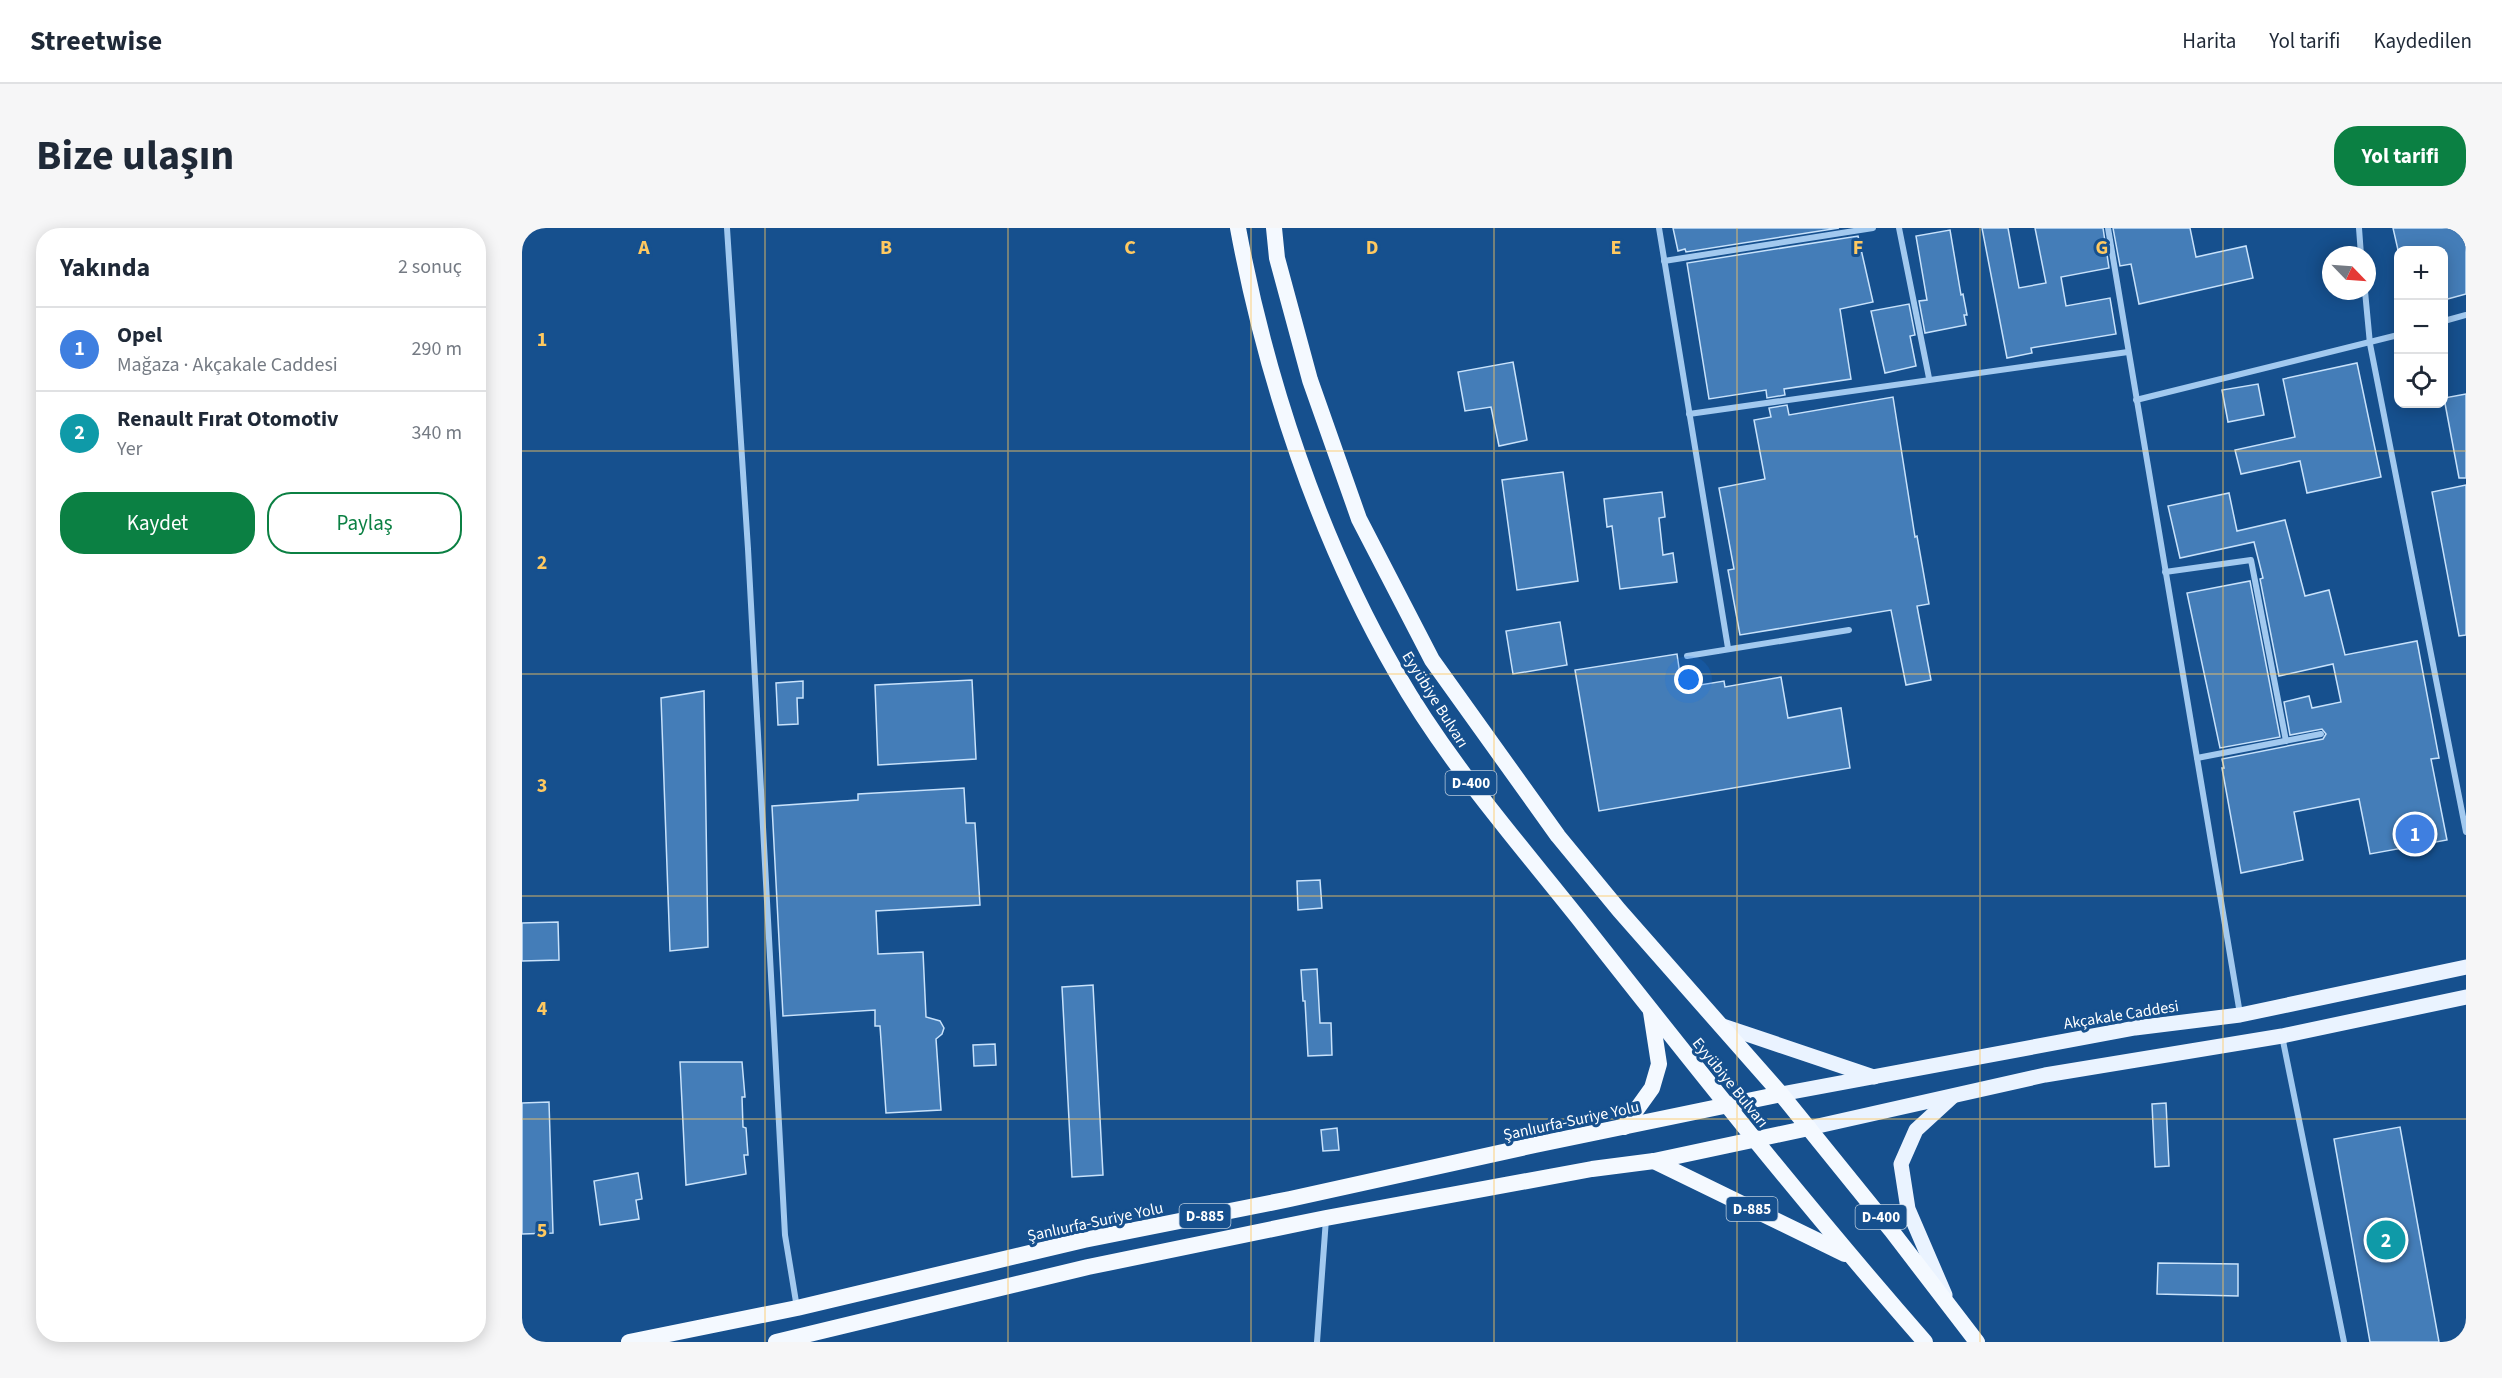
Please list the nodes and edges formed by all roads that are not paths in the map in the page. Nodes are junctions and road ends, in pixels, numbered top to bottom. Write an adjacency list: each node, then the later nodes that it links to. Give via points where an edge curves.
1 (727, 228): 44 (street, via 785,1235)
2 (1238, 228): 30 (highway, Eyyübiye Bulvarı / D-400, via 1274,381 1323,523 1395,671 1440,744)
3 (1274, 228): 32 (highway, Eyyübiye Bulvarı / D-400, via 1277,258 1310,380 1356,508 1432,660 1558,836)
4 (1659, 228): 10 (street)
5 (1873, 228): 10 (street)
6 (1899, 228): 17 (street)
7 (2108, 228): 16 (street)
8 (2359, 228): 9 (street)
9 (2360, 246)
10 (1665, 261): 19 (street)
11 (2366, 300): 15 (street)
12 (2466, 315): 13 (street)
13 (2448, 320)
14 (2394, 336): 15 (street)
15 (2370, 344): 18 (street); 27 (street)
16 (2128, 352): 17 (street); 18 (street)
17 (1929, 378): 19 (street)
18 (2136, 400): 20 (street)
19 (1689, 414): 22 (street)
20 (2165, 572): 25 (street, via 2251,560); 26 (street)
21 (1849, 630): 22 (street)
22 (1728, 648): 23 (street)
23 (1687, 656)
24 (2321, 734): 25 (street)
25 (2286, 741): 26 (street)
26 (2197, 758): 31 (street)
27 (2466, 832)
28 (2466, 967): 31 (main road, Akçakale Caddesi)
29 (2466, 997): 33 (main road)
30 (1651, 1011): 37 (highway, Eyyübiye Bulvarı / D-400); 38 (highway, via 1659,1064 1652,1088)
31 (2240, 1016): 34 (main road, Akçakale Caddesi, via 2135,1028)
32 (1720, 1025): 34 (main road); 35 (highway, Eyyübiye Bulvarı / D-400)
33 (2282, 1035): 36 (main road, via 2045,1075); 51 (street)
34 (1876, 1078): 35 (main road, Akçakale Caddesi)
35 (1781, 1094): 37 (highway, Şanlıurfa-Suriye Yolu / D-885); 39 (highway, D-400)
36 (1953, 1095): 39 (main road); 45 (main road, via 1916,1130 1901,1164 1908,1209)
37 (1728, 1105): 38 (highway, Şanlıurfa-Suriye Yolu / D-885); 40 (highway, Eyyübiye Bulvarı / D-400)
38 (1624, 1127): 44 (highway, Şanlıurfa-Suriye Yolu / D-885, via 1084,1240)
39 (1809, 1128): 40 (highway); 45 (highway, D-400)
40 (1755, 1139): 41 (highway); 43 (highway, Eyyübiye Bulvarı / D-400)
41 (1654, 1161): 42 (highway, D-885, via 1592,1168); 43 (highway, D-885)
42 (1326, 1218): 47 (highway, D-885, via 1088,1267); 48 (street)
43 (1851, 1257): 49 (highway, D-400)
44 (797, 1308): 46 (highway, Şanlıurfa-Suriye Yolu / D-885)
45 (1951, 1309): 50 (highway, D-400)
46 (629, 1342)
47 (776, 1342)
48 (1317, 1342)
49 (1925, 1342)
50 (1977, 1342)
51 (2344, 1342)

